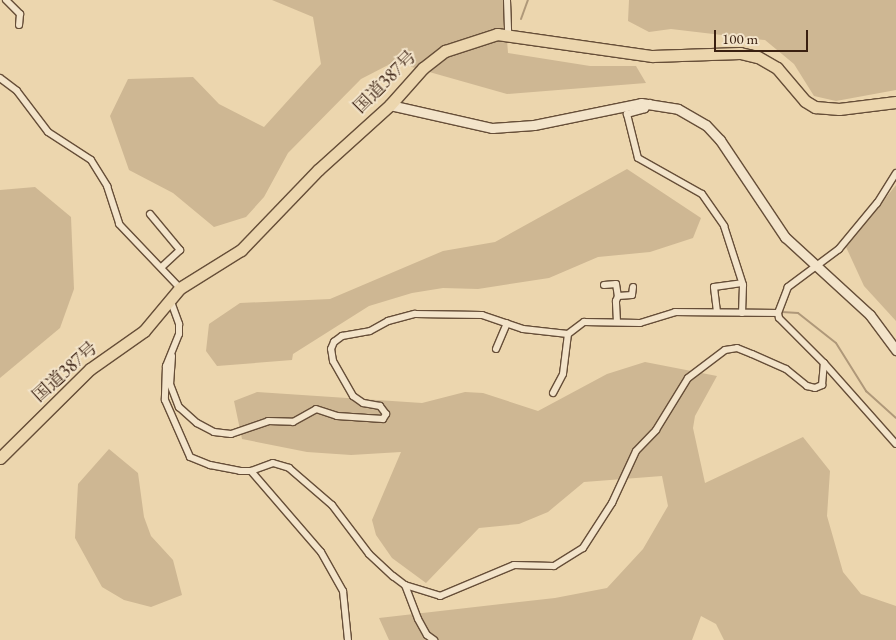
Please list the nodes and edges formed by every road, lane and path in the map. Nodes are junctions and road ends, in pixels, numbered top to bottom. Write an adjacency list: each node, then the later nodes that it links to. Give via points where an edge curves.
1 (6, 0): 3 (street, via 20,14)
2 (508, 0): 4 (street)
3 (19, 25)
4 (508, 35): 6 (highway, 国道387号, via 652,56 748,54 777,68 805,101 815,107 839,109); 8 (highway, 国道387号, via 497,34 445,51 423,68)
5 (0, 78): 12 (street, via 17,91 48,132 92,160 107,186 119,224 140,249)
6 (896, 102)
7 (650, 103): 8 (street, via 534,125 492,128); 11 (street, via 678,109 706,125 728,150 772,222); 13 (street, via 645,109 627,114 638,158 702,194 724,226)
8 (390, 105): 16 (highway, 国道387号, via 318,170 241,250)
9 (896, 173): 11 (street, via 877,203 839,249)
10 (150, 214): 12 (street, via 180,250)
11 (816, 266): 21 (street, via 788,287); 26 (street, via 870,315)
12 (162, 267): 16 (street)
13 (742, 283): 19 (street, via 714,287); 20 (street)
14 (604, 285): 17 (street, via 616,284)
15 (633, 287): 17 (street, via 632,294)
16 (180, 288): 18 (highway, 国道387号)
17 (618, 296): 23 (street, via 615,304)
18 (170, 298): 27 (street, via 179,324); 31 (highway, 国道387号, via 144,331 90,369)
19 (716, 312): 20 (street); 23 (street, via 675,312 640,323)
20 (742, 313): 21 (street)
21 (778, 313): 28 (street, via 779,318)
22 (507, 322): 24 (street, via 524,329); 25 (street); 27 (street, via 482,315 415,314 388,321 370,331 342,336 334,342 330,356 353,396 384,410 383,419 375,420 337,416 316,408 293,422 268,421 240,433 214,432 197,423 179,407 170,384 174,358)
23 (617, 322): 24 (street, via 584,322)
24 (568, 334): 29 (street, via 563,374)
25 (496, 349)
26 (896, 350)
27 (171, 355): 32 (street, via 166,366 165,400 190,457 210,466)
28 (824, 363): 30 (street); 33 (street, via 822,385 815,388 807,386 786,368 738,348 725,350 688,378 656,430 636,451 612,503 583,548 554,566 514,565 440,596)
29 (553, 394)
30 (896, 444)
31 (0, 458)
32 (251, 471): 33 (street, via 273,463 289,468 332,505 369,554); 34 (street, via 321,552 343,591)
33 (405, 585): 35 (street, via 418,619 427,635)
34 (348, 640)
35 (434, 640)

